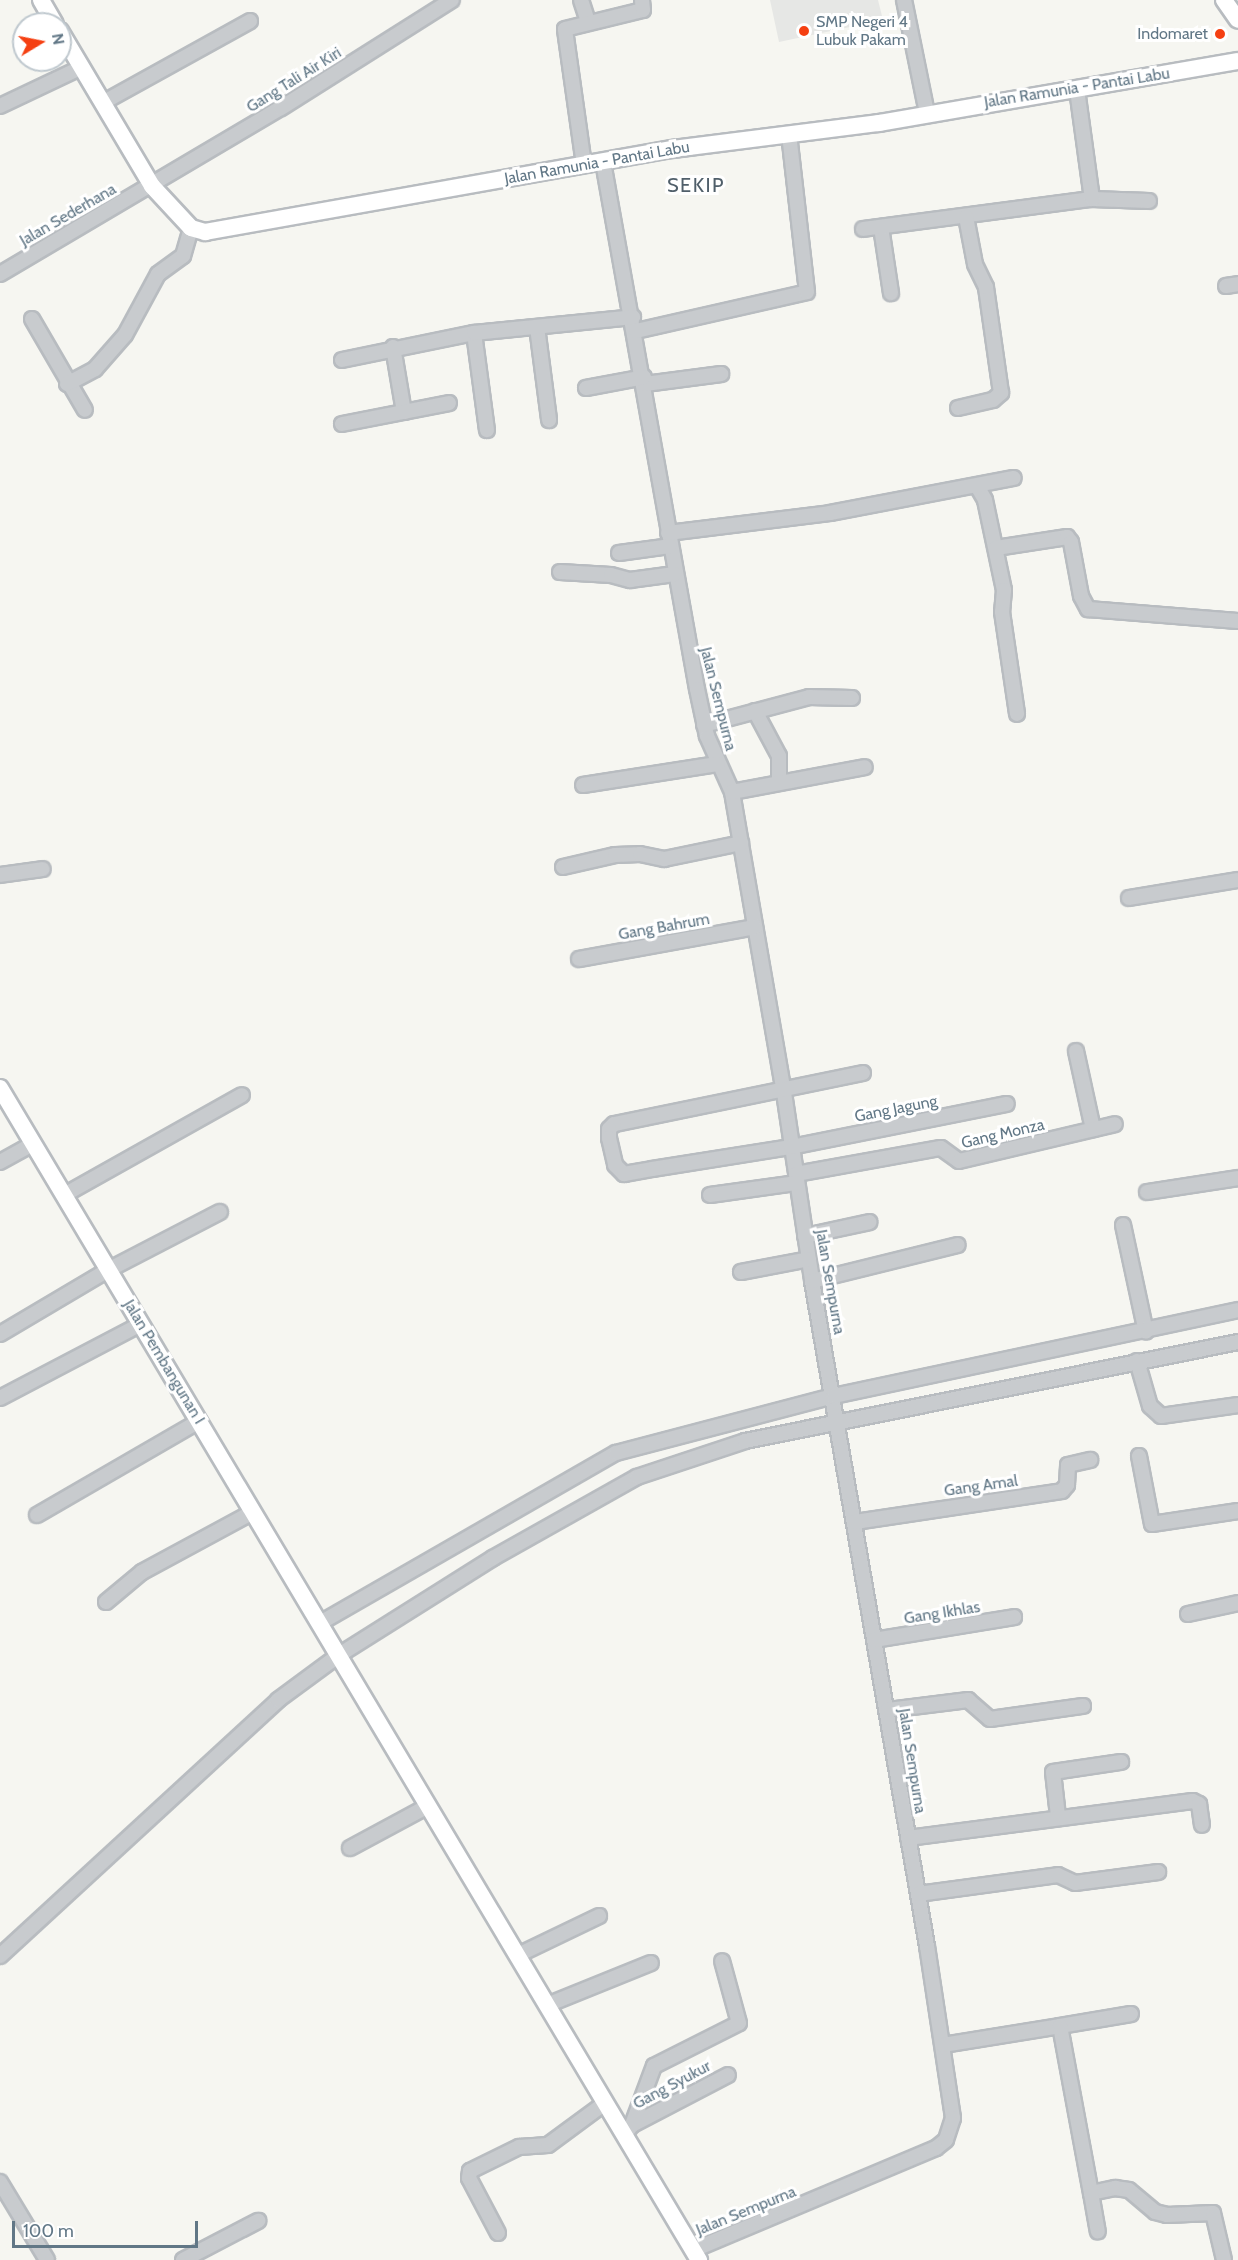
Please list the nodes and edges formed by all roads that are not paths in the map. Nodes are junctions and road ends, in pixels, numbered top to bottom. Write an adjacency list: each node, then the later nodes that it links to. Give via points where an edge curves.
1 (452, 0): 19 (street, Gang Tali Air Kiri)
2 (580, 0): 8 (street)
3 (642, 0): 8 (street, via 643,10)
4 (904, 0): 15 (street)
5 (1224, 0): 6 (main road)
6 (1238, 20)
7 (250, 21): 13 (street)
8 (588, 22): 18 (street, via 567,27 565,34)
9 (72, 51): 11 (main road)
10 (1238, 61): 12 (main road, Jalan Ramunia - Pantai Labu)
11 (82, 67): 13 (main road); 14 (street)
12 (1077, 90): 15 (main road, Jalan Ramunia - Pantai Labu); 20 (street)
13 (104, 102): 19 (main road)
14 (0, 106)
15 (927, 113): 16 (main road, Jalan Ramunia - Pantai Labu)
16 (789, 135): 17 (main road, Jalan Ramunia - Pantai Labu); 29 (street, via 807,292)
17 (603, 162): 18 (main road, Jalan Ramunia - Pantai Labu); 29 (street, Jalan Sempurna)
18 (584, 165): 24 (main road, Jalan Ramunia - Pantai Labu, via 205,232)
19 (152, 186): 24 (main road); 26 (street, Jalan Sederhana)
20 (1092, 199): 21 (street); 22 (street)
21 (1149, 201)
22 (966, 217): 23 (street); 39 (street, via 975,264 986,287 1001,393 993,400)
23 (881, 227): 25 (street); 27 (street)
24 (191, 228): 36 (street, via 183,256 158,274 125,335 95,369)
25 (863, 229)
26 (0, 274)
27 (891, 293)
28 (32, 319): 36 (street)
29 (634, 324): 30 (street); 35 (street, Jalan Sempurna)
30 (537, 327): 31 (street); 42 (street)
31 (474, 333): 32 (street); 44 (street)
32 (393, 347): 33 (street); 41 (street)
33 (342, 360)
34 (721, 374): 35 (street)
35 (645, 381): 37 (street); 47 (street, Jalan Sempurna)
36 (67, 384): 40 (street)
37 (586, 388)
38 (449, 403): 41 (street)
39 (958, 408)
40 (85, 411)
41 (404, 412): 43 (street)
42 (549, 420)
43 (342, 424)
44 (487, 430)
45 (1014, 478): 46 (street)
46 (977, 486): 47 (street); 48 (street, via 985,500)
47 (669, 539): 49 (street); 51 (street, Jalan Sempurna)
48 (996, 548): 52 (street, via 1066,537 1071,542 1081,596 1088,609); 55 (street)
49 (619, 553)
50 (560, 572): 51 (street, via 630,580)
51 (675, 574): 56 (street, Jalan Sempurna)
52 (1238, 621)
53 (852, 698): 54 (street, via 809,697)
54 (755, 711): 56 (street); 59 (street, via 779,756)
55 (1017, 714)
56 (704, 724): 57 (street, Jalan Sempurna)
57 (717, 764): 60 (street); 61 (street, Jalan Sempurna)
58 (865, 767): 59 (street)
59 (779, 782): 61 (street)
60 (583, 785)
61 (732, 792): 62 (street, Jalan Sempurna)
62 (741, 843): 63 (street, via 664,859 640,854 615,855); 68 (street, Jalan Sempurna)
63 (563, 867)
64 (43, 869): 65 (street)
65 (0, 876)
66 (1238, 880): 67 (street)
67 (1129, 898)
68 (755, 927): 69 (street, Gang Bahrum); 72 (street, Jalan Sempurna)
69 (579, 959)
70 (1076, 1051): 77 (street)
71 (863, 1073): 72 (street)
72 (783, 1086): 79 (street, Jalan Sempurna); 79 (street, Gang Jagung, via 614,1124 609,1129 609,1138 617,1170 624,1174)
73 (242, 1095): 84 (street)
74 (3, 1099): 78 (main road, Jalan Pembangunan I)
75 (1007, 1104): 79 (street, Gang Jagung)
76 (1115, 1124): 77 (street, Gang Monza)
77 (1093, 1129): 82 (street, Gang Monza, via 959,1161 941,1148)
78 (33, 1144): 80 (street); 84 (main road, Jalan Pembangunan I)
79 (791, 1147): 82 (street, Jalan Sempurna)
80 (0, 1162)
81 (1238, 1178): 83 (street)
82 (797, 1179): 85 (street, Gang Monza); 89 (street, Jalan Sempurna)
83 (1148, 1192)
84 (64, 1195): 92 (main road, Jalan Pembangunan I)
85 (710, 1195)
86 (220, 1212): 92 (street)
87 (870, 1222): 89 (street)
88 (1123, 1226): 97 (street)
89 (805, 1236): 91 (street, Jalan Sempurna)
90 (958, 1245): 94 (street)
91 (808, 1259): 93 (street); 94 (street, Jalan Sempurna)
92 (108, 1270): 96 (main road, Jalan Pembangunan I); 98 (street)
93 (741, 1272)
94 (812, 1281): 104 (street, Jalan Sempurna)
95 (1238, 1310): 97 (street)
96 (141, 1324): 103 (street); 107 (main road, Jalan Pembangunan I)
97 (1146, 1332): 100 (street)
98 (0, 1334)
99 (1238, 1342): 101 (street)
100 (1061, 1353): 102 (street); 104 (street)
101 (1137, 1362): 102 (street); 105 (street, via 1150,1406 1161,1416)
102 (1065, 1374): 106 (street)
103 (0, 1398)
104 (834, 1398): 106 (street, Jalan Sempurna); 119 (street, via 616,1453)
105 (1238, 1405)
106 (838, 1419): 113 (street, Jalan Sempurna); 119 (street, via 745,1441 636,1477 493,1558)
107 (199, 1421): 111 (main road, Jalan Pembangunan I); 112 (street)
108 (1139, 1456): 110 (street, via 1152,1524)
109 (1090, 1460): 113 (street, Gang Amal, via 1068,1465 1067,1485 1062,1491)
110 (1238, 1511)
111 (251, 1513): 114 (street, via 142,1572); 119 (main road, Jalan Pembangunan I)
112 (38, 1515)
113 (855, 1522): 118 (street, Jalan Sempurna)
114 (106, 1602)
115 (1238, 1603): 116 (street)
116 (1188, 1614)
117 (1014, 1617): 118 (street, Gang Ikhlas)
118 (874, 1640): 121 (street, Jalan Sempurna)
119 (331, 1641): 123 (main road, Jalan Pembangunan I); 132 (street, via 278,1700)
120 (1083, 1706): 121 (street, via 990,1719 968,1700)
121 (888, 1710): 126 (street, Jalan Sempurna)
122 (1121, 1762): 124 (street, via 1053,1772)
123 (428, 1806): 127 (street); 131 (main road, Jalan Pembangunan I)
124 (1058, 1816): 125 (street, via 1194,1801 1199,1804); 126 (street)
125 (1202, 1824)
126 (908, 1838): 129 (street, Jalan Sempurna)
127 (350, 1848)
128 (1158, 1872): 129 (street, via 1075,1883 1058,1875)
129 (918, 1894): 138 (street, Jalan Sempurna)
130 (599, 1916): 131 (street)
131 (518, 1955): 135 (main road, Jalan Pembangunan I)
132 (0, 1956)
133 (722, 1961): 141 (street, via 740,2023 654,2066)
134 (651, 1963): 135 (street)
135 (547, 2005): 140 (main road, Jalan Pembangunan I)
136 (1131, 2014): 137 (street)
137 (1060, 2026): 138 (street); 143 (street)
138 (943, 2045): 147 (street, Jalan Sempurna, via 953,2118 946,2140)
139 (728, 2075): 141 (street, Gang Syukur)
140 (605, 2103): 141 (main road, Jalan Pembangunan I); 146 (street, via 548,2145 519,2147 470,2171 469,2178)
141 (628, 2130): 147 (main road, Jalan Pembangunan I)
142 (0, 2182): 148 (street)
143 (1091, 2193): 145 (street); 150 (street, via 1115,2188 1129,2190 1155,2212 1167,2215 1213,2213)
144 (258, 2221): 149 (street)
145 (1098, 2231)
146 (498, 2233)
147 (696, 2255)
148 (47, 2260)
149 (183, 2260)
150 (1224, 2260)

